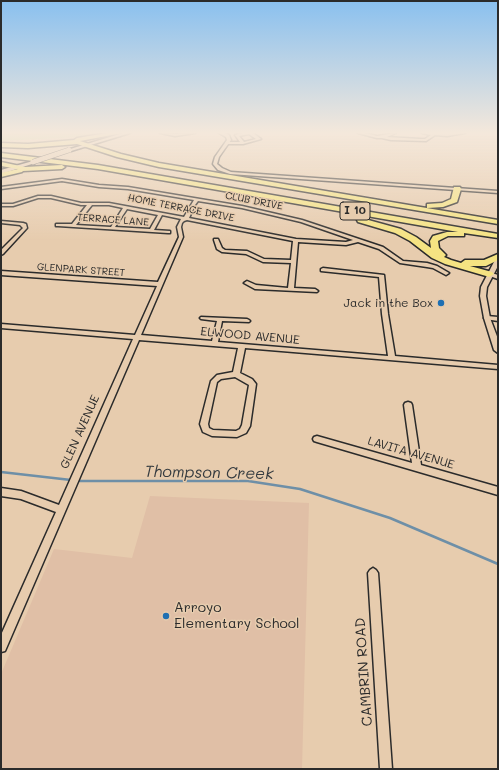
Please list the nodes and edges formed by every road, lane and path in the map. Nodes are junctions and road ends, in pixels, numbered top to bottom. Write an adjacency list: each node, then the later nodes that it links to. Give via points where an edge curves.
1 (21, 169): 11 (highway)
2 (77, 169): 12 (highway)
3 (111, 169): 12 (highway, I 10)
4 (128, 169): 31 (highway)
5 (136, 169): 10 (highway)
6 (149, 169): 10 (highway, I 10)
7 (155, 169): 13 (highway)
8 (182, 169): 13 (highway)
9 (220, 169): 16 (street, via 247,176)
10 (179, 174): 31 (highway, I 10, via 364,204 377,209)
11 (1, 175)
12 (158, 177): 14 (highway, I 10)
13 (243, 180): 19 (highway)
14 (211, 187): 31 (highway, I 10); 44 (highway, via 381,224 413,239 440,259)
15 (1, 188): 18 (street, CLUB DRIVE, via 62,180)
16 (458, 189): 17 (street); 19 (highway, via 454,200 437,206); 24 (highway, via 457,200 463,209)
17 (498, 192)
18 (198, 200): 26 (street, GLEN AVENUE); 36 (street, CLUB DRIVE, via 294,219)
19 (373, 201): 24 (highway)
20 (1, 205): 21 (street, HOME TERRACE DRIVE, via 51,197)
21 (90, 205): 22 (street, HOME TERRACE DRIVE); 28 (street)
22 (126, 206): 23 (street, HOME TERRACE DRIVE); 29 (street)
23 (161, 213): 26 (street, HOME TERRACE DRIVE); 30 (street)
24 (498, 221)
25 (1, 222): 37 (street, via 24,225)
26 (183, 222): 35 (street, HOME TERRACE DRIVE); 46 (street, GLEN AVENUE, via 181,237)
27 (58, 225): 28 (street, TERRACE LANE)
28 (73, 226): 29 (street, TERRACE LANE)
29 (112, 229): 30 (street, TERRACE LANE)
30 (151, 231): 32 (street, TERRACE LANE)
31 (498, 231)
32 (168, 232)
33 (498, 239): 39 (highway, via 454,233 436,238 433,245 438,253)
34 (216, 240): 40 (street, via 220,249 224,251 247,253 263,260)
35 (296, 240): 36 (street, HOME TERRACE DRIVE, via 346,244); 40 (street)
36 (358, 240): 43 (street, CLUB DRIVE, via 381,248 402,262 435,267)
37 (1, 253)
38 (498, 258): 39 (highway, via 480,264); 44 (street)
39 (454, 261): 44 (highway)
40 (294, 262): 47 (street)
41 (323, 270): 59 (street, via 382,276)
42 (1, 273): 46 (street, GLENPARK STREET)
43 (446, 273)
44 (494, 276): 50 (street, via 484,287)
45 (247, 283): 47 (street, via 255,287)
46 (159, 284): 55 (street, GLEN AVENUE)
47 (291, 289): 48 (street)
48 (315, 291)
49 (203, 318): 51 (street)
50 (487, 318): 52 (street); 58 (street)
51 (220, 319): 53 (street); 56 (street)
52 (498, 319)
53 (247, 321)
54 (1, 326): 55 (street, ELWOOD AVENUE)
55 (136, 338): 56 (street, ELWOOD AVENUE); 67 (street, GLEN AVENUE)
56 (214, 344): 57 (street, ELWOOD AVENUE)
57 (242, 346): 59 (street, ELWOOD AVENUE); 61 (street)
58 (498, 350)
59 (392, 358): 60 (street, ELWOOD AVENUE)
60 (498, 367)
61 (236, 374): 61 (street, via 214,381 204,424 206,430 212,434 237,434 246,426 252,384)
62 (408, 405): 64 (street)
63 (317, 439): 64 (street, LAVITA AVENUE)
64 (417, 468): 65 (street, LAVITA AVENUE)
65 (498, 490)
66 (1, 492): 67 (street, via 21,495)
67 (60, 510): 69 (street, GLEN AVENUE)
68 (373, 573): 70 (street, CAMBRIN ROAD)
69 (1, 647)
70 (386, 769)

